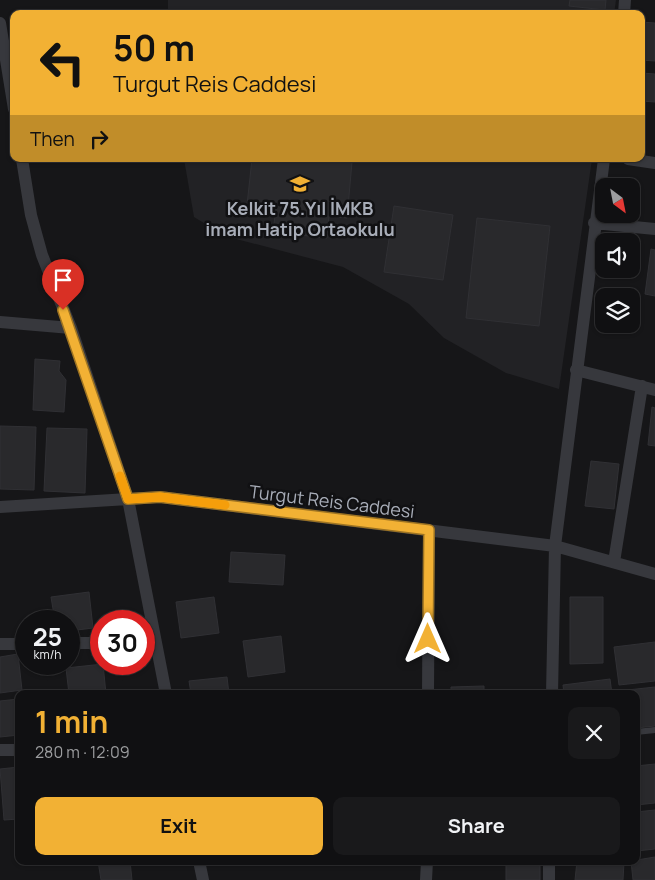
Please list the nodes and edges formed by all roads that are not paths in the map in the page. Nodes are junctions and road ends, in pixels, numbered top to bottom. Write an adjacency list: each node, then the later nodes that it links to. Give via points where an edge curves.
1 (0, 23): 2 (street)
2 (10, 84)
3 (23, 162): 8 (street, via 42,255)
4 (604, 162): 5 (street)
5 (594, 223): 6 (street); 9 (street)
6 (655, 229)
7 (0, 322): 8 (street)
8 (71, 328): 12 (street)
9 (576, 370): 10 (street); 15 (street)
10 (642, 386): 11 (street); 16 (street)
11 (655, 390)
12 (128, 499): 13 (street, Turgut Reis Caddesi); 14 (street, Turgut Reis Caddesi, via 160,497); 20 (street)
13 (0, 507)
14 (429, 530): 15 (street, Turgut Reis Caddesi); 21 (street)
15 (555, 546): 16 (street, Turgut Reis Caddesi); 22 (street)
16 (614, 562): 17 (street, Turgut Reis Caddesi)
17 (655, 574)
18 (0, 644): 19 (street)
19 (15, 644)
20 (165, 690)
21 (428, 690)
22 (552, 690)
23 (655, 730): 24 (lane)
24 (640, 732)
25 (0, 750): 26 (street)
26 (15, 750)
27 (200, 865): 30 (street)
28 (427, 865): 31 (street)
29 (549, 865): 32 (street)
30 (203, 880)
31 (426, 880)
32 (549, 880)

